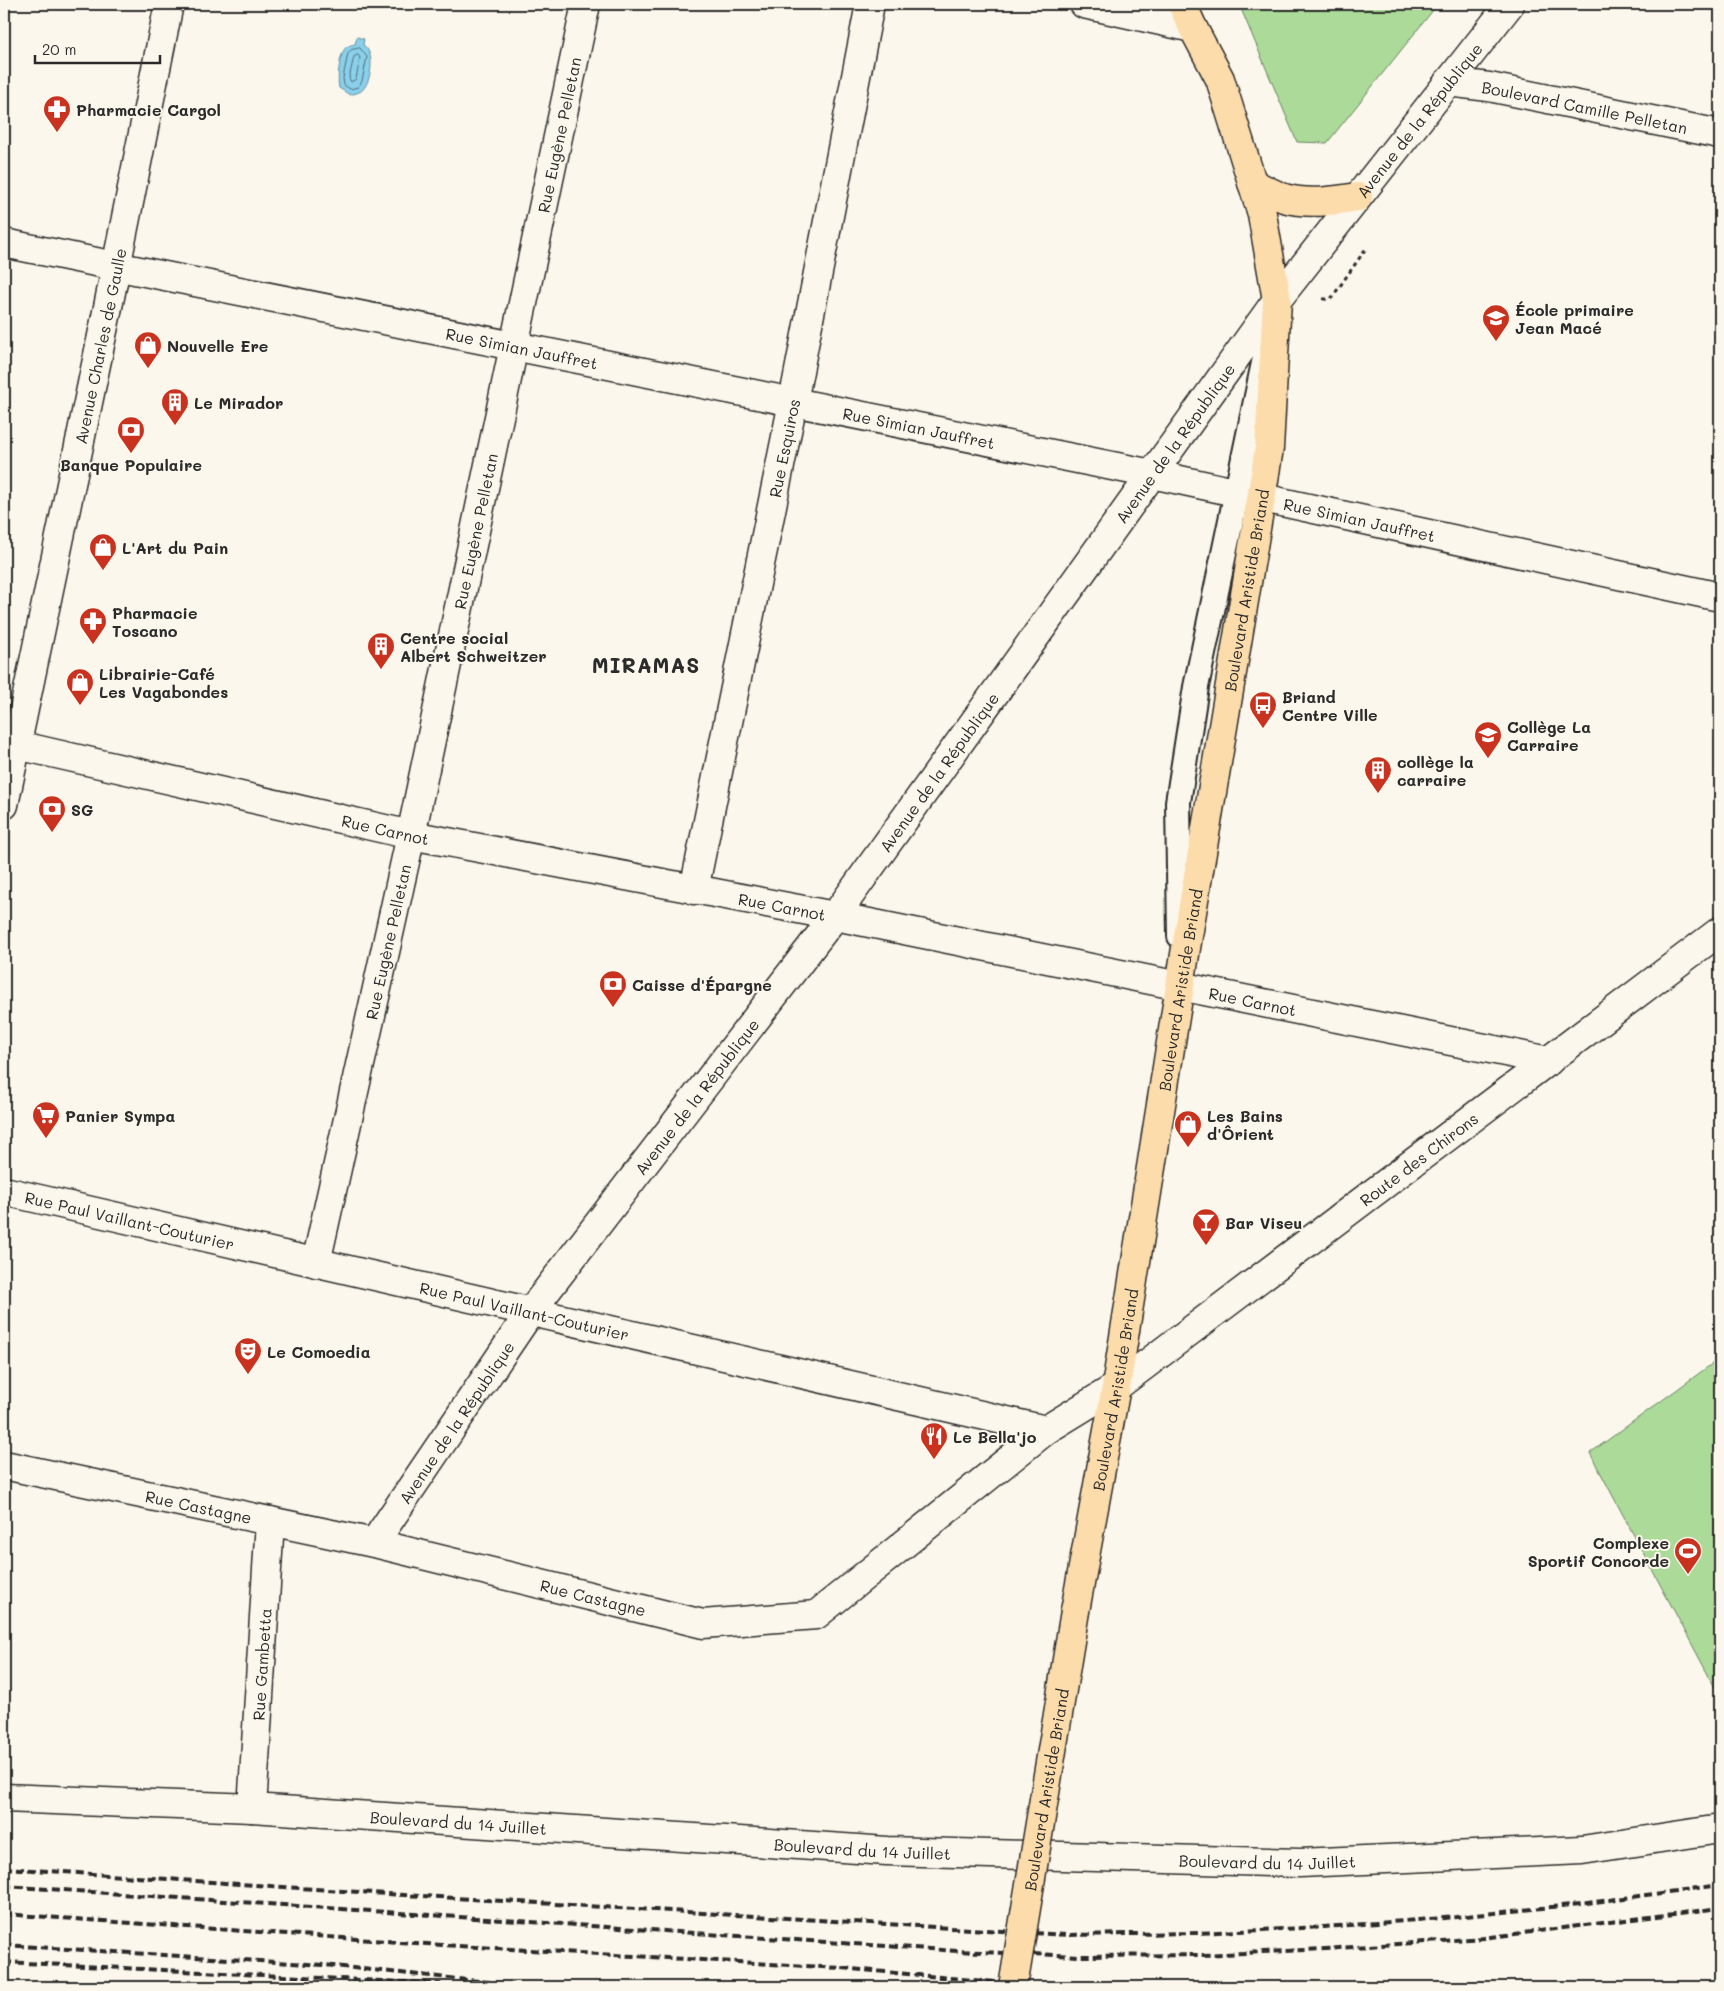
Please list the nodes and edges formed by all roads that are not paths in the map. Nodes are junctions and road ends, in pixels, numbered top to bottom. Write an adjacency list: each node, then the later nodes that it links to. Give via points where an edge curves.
1 (169, 4): 12 (street, Avenue Charles de Gaulle)
2 (586, 4): 14 (street, Rue Eugène Pelletan)
3 (870, 4): 15 (street, Rue Esquiros)
4 (1084, 4): 6 (street)
5 (1510, 4): 7 (street, Avenue de la République)
6 (1188, 16): 9 (main road, Boulevard Aristide Briand, via 1220,80)
7 (1448, 82): 8 (street, Boulevard Camille Pelletan, via 1489,87); 10 (street, Avenue de la République)
8 (1720, 134)
9 (1252, 183): 10 (main road, via 1283,197 1304,201 1325,202); 13 (main road, Boulevard Aristide Briand, via 1262,214)
10 (1358, 196): 13 (street, Avenue de la République)
11 (4, 243): 12 (street, Rue Simian Jauffret)
12 (115, 266): 14 (street, Rue Simian Jauffret); 19 (street, Avenue Charles de Gaulle)
13 (1277, 300): 16 (street, Avenue de la République); 17 (main road, Boulevard Aristide Briand, via 1269,448)
14 (514, 347): 15 (street, Rue Simian Jauffret); 21 (street, Rue Eugène Pelletan)
15 (793, 402): 16 (street, Rue Simian Jauffret); 22 (street, Rue Esquiros)
16 (1152, 474): 17 (street, Rue Simian Jauffret); 23 (street, Avenue de la République)
17 (1249, 496): 18 (street, Rue Simian Jauffret); 25 (main road, Boulevard Aristide Briand)
18 (1720, 597)
19 (10, 743): 20 (street, Avenue Charles de Gaulle); 21 (street, Rue Carnot)
20 (4, 805)
21 (412, 835): 22 (street, Rue Carnot); 28 (street, Rue Eugène Pelletan)
22 (694, 890): 23 (street, Rue Carnot)
23 (834, 916): 25 (street, Rue Carnot); 29 (street, Avenue de la République)
24 (1720, 931): 26 (street, Route des Chirons)
25 (1180, 986): 26 (street, Rue Carnot); 30 (main road, Boulevard Aristide Briand)
26 (1549, 1061): 30 (street, Route des Chirons)
27 (4, 1191): 28 (street, Rue Paul Vaillant-Couturier)
28 (316, 1263): 29 (street, Rue Paul Vaillant-Couturier)
29 (531, 1311): 31 (street, Rue Paul Vaillant-Couturier); 34 (street, Avenue de la République)
30 (1116, 1388): 31 (street, Rue Castagne); 38 (main road, Boulevard Aristide Briand, bridge, via 1075,1611)
31 (1046, 1430): 34 (street, Rue Castagne, via 816,1615 703,1624)
32 (4, 1465): 33 (street, Rue Castagne)
33 (270, 1521): 34 (street, Rue Castagne); 36 (street, Rue Gambetta)
34 (374, 1543)
35 (4, 1798): 36 (street, Boulevard du 14 Juillet)
36 (252, 1808): 37 (street, Boulevard du 14 Juillet, via 887,1851 1300,1863 1582,1850)
37 (1720, 1830)
38 (1013, 1987)

